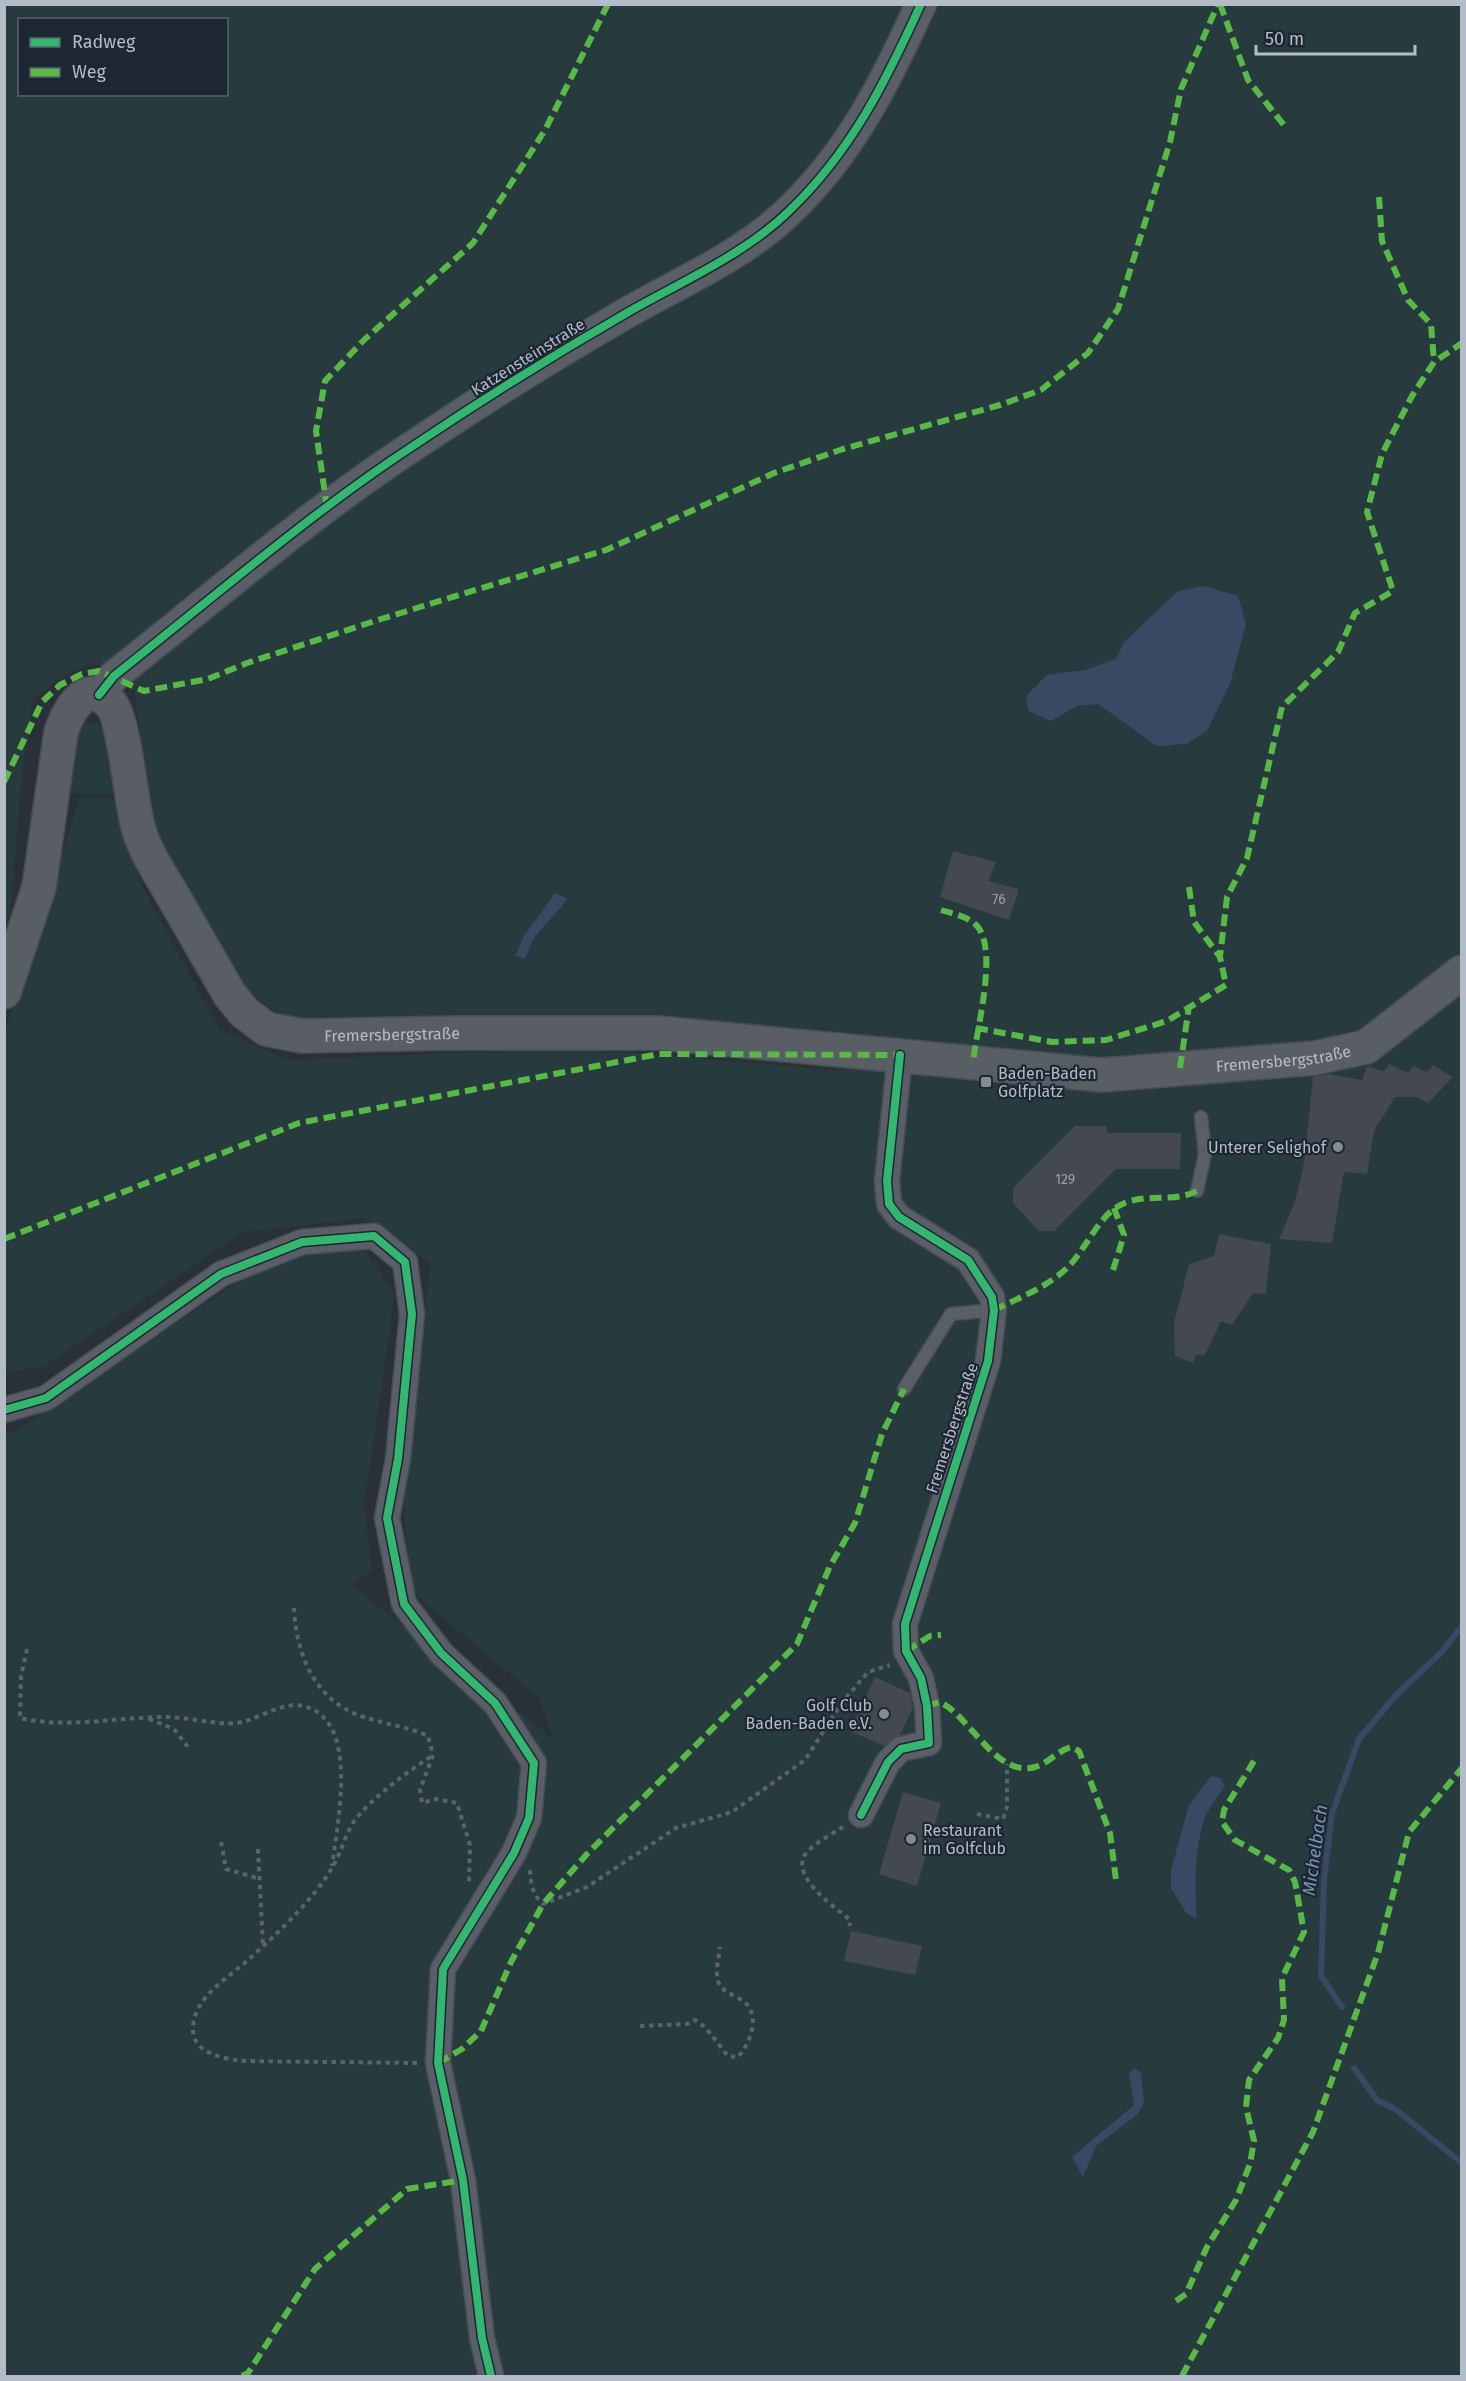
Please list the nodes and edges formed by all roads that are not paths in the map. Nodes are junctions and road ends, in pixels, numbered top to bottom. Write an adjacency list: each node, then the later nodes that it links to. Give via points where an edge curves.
1 (921, 4): 2 (street, Katzensteinstraße, via 885,82 833,164 788,212 748,244 543,361 412,446 114,676)
2 (99, 695): 4 (main road, via 78,700 69,710 61,732 39,886); 5 (main road, Fremersbergstraße, via 112,703 119,720 133,807 148,853 230,995 266,1029 302,1036 659,1033)
3 (1461, 972): 5 (main road, Fremersbergstraße, via 1365,1047 1315,1058 1102,1075)
4 (4, 993)
5 (900, 1055): 8 (street, Fremersbergstraße, via 887,1181 889,1204 899,1217 968,1260 992,1297)
6 (1201, 1117): 7 (lane, via 1205,1154)
7 (1197, 1191)
8 (994, 1310): 9 (lane, via 951,1314); 11 (street, Fremersbergstraße, via 988,1361 905,1624 906,1651 921,1678 927,1706 929,1743 901,1749 888,1762)
9 (903, 1389)
10 (4, 1410): 12 (street, via 46,1398 221,1274 302,1242 374,1236 405,1262 412,1314 398,1459 387,1518 404,1604 441,1653 495,1702 534,1763 529,1818 514,1853 443,1970 438,2063 464,2180 482,2338)
11 (861, 1815)
12 (491, 2376)

